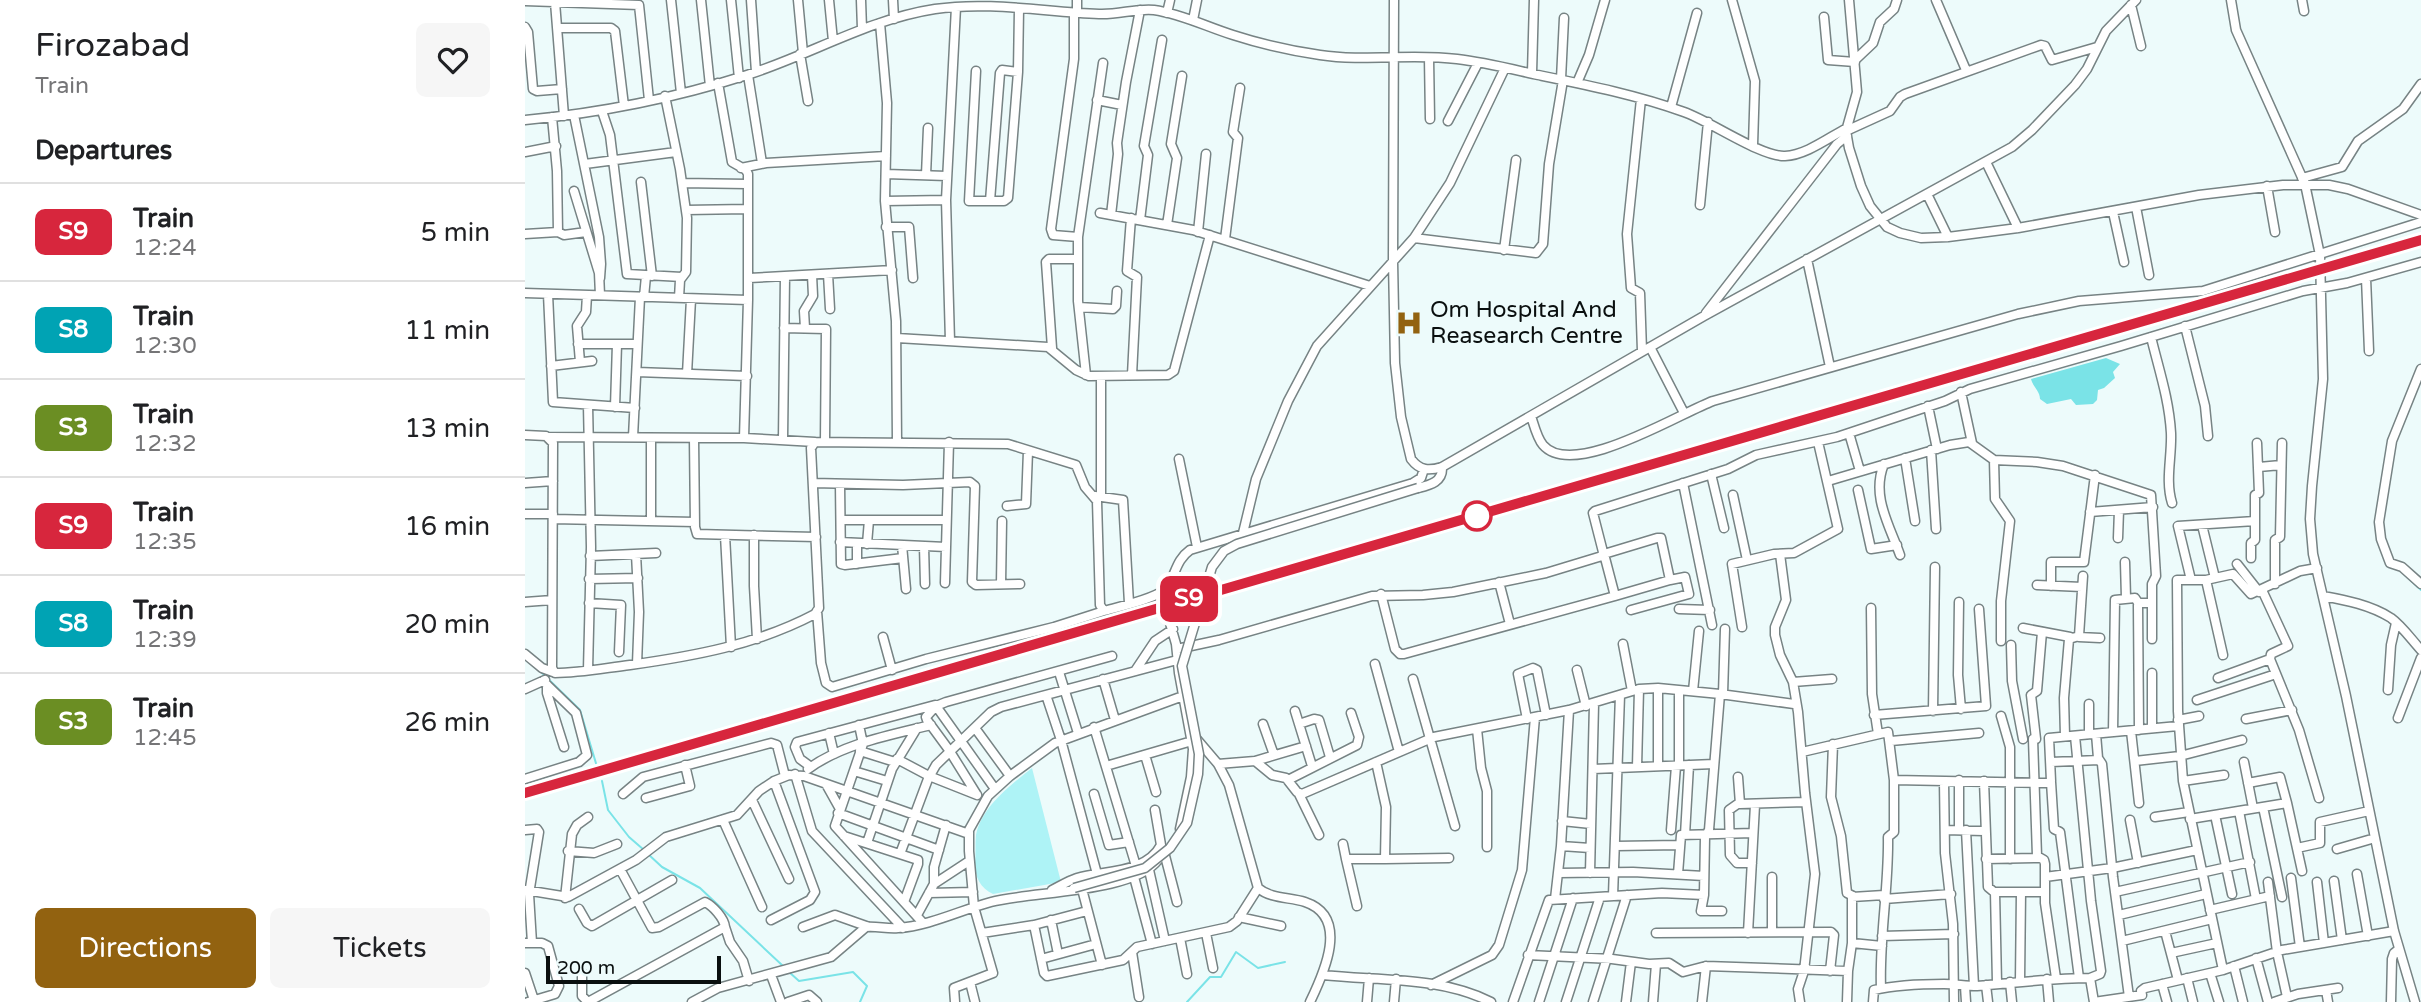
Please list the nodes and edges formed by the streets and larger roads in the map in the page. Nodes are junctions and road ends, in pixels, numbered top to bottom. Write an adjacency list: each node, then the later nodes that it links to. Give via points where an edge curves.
1 (671, 0): 69 (street)
2 (701, 0): 65 (street)
3 (731, 0): 61 (street)
4 (751, 0): 61 (street)
5 (798, 0): 50 (street)
6 (829, 0): 47 (street)
7 (861, 0): 45 (street)
8 (893, 0): 40 (street)
9 (923, 0): 33 (street)
10 (1034, 0): 31 (street)
11 (1077, 0): 35 (street)
12 (1170, 0): 36 (street)
13 (1197, 0): 41 (street)
14 (1394, 0): 51 (street)
15 (1534, 0): 60 (street)
16 (1605, 0): 64 (street)
17 (1732, 0): 88 (street, via 1755,82)
18 (1849, 0): 53 (street)
19 (1897, 0): 53 (street, via 1880,22 1873,43)
20 (1936, 0): 57 (street)
21 (2231, 0): 103 (street, via 2237,30)
22 (2302, 0): 34 (street)
23 (526, 1): 26 (street)
24 (582, 1): 25 (street); 26 (street)
25 (611, 1): 27 (street)
26 (555, 2): 44 (street)
27 (639, 2): 71 (street)
28 (2134, 2): 48 (street); 49 (street)
29 (956, 7): 30 (street); 33 (street); 102 (street)
30 (1019, 9): 31 (street); 59 (street)
31 (1034, 10): 35 (street)
32 (1140, 10): 35 (street); 36 (street); 75 (street)
33 (924, 11): 40 (street)
34 (2304, 11)
35 (1076, 13): 133 (street, via 1052,229 1053,235)
36 (1167, 13): 41 (street)
37 (1697, 13): 77 (street)
38 (1824, 17): 53 (street, via 1828,60)
39 (1564, 18): 63 (street)
40 (894, 19): 42 (street)
41 (1193, 20): 51 (street, via 1249,40 1315,54)
42 (880, 23): 45 (street); 93 (street)
43 (525, 27): 68 (street, via 533,89)
44 (557, 28): 68 (street); 76 (street, via 615,30)
45 (862, 29): 47 (street)
46 (1162, 40): 121 (street)
47 (833, 41): 50 (street)
48 (2141, 46)
49 (2097, 47): 57 (street, via 2052,60 2041,45); 96 (street, via 2082,76 2055,107 2021,140)
50 (802, 54): 61 (street); 74 (street)
51 (1394, 58): 52 (street); 141 (street)
52 (1429, 58): 55 (street); 82 (street)
53 (1855, 61): 87 (street, via 1856,100)
54 (1103, 63): 72 (street)
55 (1478, 63): 56 (street); 84 (street)
56 (1505, 68): 60 (street); 135 (street, via 1450,183)
57 (1966, 70): 87 (street, via 1905,94 1890,111)
58 (976, 71): 112 (street, via 969,201)
59 (1018, 72): 112 (street, via 1007,198); 112 (street, via 1000,73)
60 (1532, 74): 63 (street)
61 (747, 75): 65 (street); 97 (street)
62 (1182, 76): 124 (street, via 1171,145 1177,158)
63 (1562, 80): 64 (street); 137 (street, via 1542,244 1534,254)
64 (1577, 83): 73 (street)
65 (714, 84): 69 (street); 99 (street, via 732,162)
66 (2421, 84): 103 (street, via 2403,110 2358,141 2342,167)
67 (1240, 88): 136 (street)
68 (562, 89): 80 (street)
69 (681, 93): 70 (street)
70 (665, 96): 71 (street); 91 (street)
71 (649, 100): 76 (street)
72 (1097, 100): 75 (street); 133 (street)
73 (1641, 100): 77 (street); 179 (street, via 1627,239 1630,288 1640,293)
74 (808, 101)
75 (1122, 105): 119 (street)
76 (624, 106): 78 (street)
77 (1671, 107): 85 (street)
78 (602, 111): 79 (street); 94 (street)
79 (575, 115): 80 (street); 98 (street)
80 (564, 116): 81 (street)
81 (552, 117): 83 (street); 89 (street)
82 (1430, 119)
83 (525, 120)
84 (1448, 121)
85 (1708, 121): 88 (street); 113 (street)
86 (928, 128): 101 (street)
87 (1847, 132): 88 (street, via 1785,156); 122 (street, via 1861,186); 168 (street)
88 (1753, 145)
89 (556, 146): 90 (street); 127 (street)
90 (525, 152)
91 (676, 152): 94 (street); 105 (street)
92 (1206, 154): 129 (street)
93 (886, 156): 97 (street); 100 (street)
94 (613, 159): 98 (street); 148 (street, via 627,272)
95 (1516, 160): 137 (street)
96 (1986, 162): 109 (street); 126 (street)
97 (762, 163): 99 (street)
98 (585, 164): 151 (street, via 600,244)
99 (741, 168): 106 (street, via 747,172)
100 (885, 174): 101 (street); 111 (street)
101 (926, 175): 102 (street)
102 (947, 176): 110 (street)
103 (2303, 181): 107 (street); 120 (street, via 2348,189); 138 (street)
104 (641, 182): 148 (street)
105 (682, 183): 106 (street); 116 (street)
106 (747, 184): 115 (street)
107 (2267, 186): 114 (street); 130 (street)
108 (574, 191): 128 (street)
109 (1927, 194): 122 (street); 134 (street)
110 (946, 200): 111 (street); 174 (street)
111 (885, 201): 125 (street)
112 (990, 201)
113 (1700, 205)
114 (2136, 207): 117 (street); 147 (street)
115 (747, 209): 116 (street); 152 (street)
116 (686, 210): 150 (street, via 686,272)
117 (2113, 212): 126 (street); 142 (street)
118 (1100, 213): 119 (street)
119 (1111, 215): 121 (street)
120 (2421, 215)
121 (1136, 219): 124 (street); 189 (street, via 1126,271 1136,278)
122 (1880, 220): 134 (street, via 1891,230 1912,237); 140 (street)
123 (2421, 222): 138 (street)
124 (1167, 225): 129 (street)
125 (886, 227): 144 (street); 153 (street, via 909,227)
126 (2018, 228): 134 (street)
127 (558, 232): 128 (street); 131 (street)
128 (586, 232): 151 (street)
129 (1198, 232): 132 (street)
130 (2275, 232)
131 (525, 234)
132 (1210, 235): 136 (street); 189 (street, via 1174,371)
133 (1078, 237): 139 (street)
134 (1948, 237)
135 (1414, 238): 137 (street); 141 (street)
136 (1225, 239): 155 (street)
137 (1504, 250)
138 (2321, 254): 156 (street); 184 (street, via 2203,291 2079,301)
139 (1077, 259): 166 (street); 178 (street, via 1046,262)
140 (1807, 259): 168 (street); 184 (street)
141 (1393, 261): 155 (street); 225 (street, via 1401,417 1411,459)
142 (2124, 262)
143 (2421, 262): 154 (street)
144 (892, 270): 145 (street); 173 (street)
145 (828, 274): 146 (street); 167 (street)
146 (812, 275): 149 (street); 171 (street, via 813,296 804,311)
147 (2149, 275)
148 (649, 276): 150 (street); 162 (street)
149 (785, 276): 152 (street); 170 (street)
150 (681, 277): 163 (street)
151 (600, 278): 161 (street)
152 (748, 278): 165 (street)
153 (913, 278)
154 (2366, 278): 156 (street); 180 (street)
155 (1370, 286): 258 (street, via 1324,336 1294,388 1256,479)
156 (2322, 288): 169 (street); 284 (street, via 2323,379 2310,519)
157 (1117, 291): 166 (street, via 1113,309)
158 (525, 293): 159 (street)
159 (548, 294): 160 (street); 183 (street)
160 (587, 295): 161 (street); 175 (street, via 586,312 577,326)
161 (600, 295): 162 (street)
162 (642, 297): 163 (street); 177 (street)
163 (680, 298): 164 (street)
164 (691, 299): 165 (street); 187 (street)
165 (748, 300): 190 (street)
166 (1079, 307): 188 (street)
167 (830, 309)
168 (1704, 316): 179 (street)
169 (2185, 326): 172 (street); 201 (street)
170 (784, 328): 171 (street); 208 (street)
171 (804, 328): 209 (street, via 827,332)
172 (2151, 337): 192 (street); 239 (street, via 2168,400)
173 (897, 338): 174 (street); 210 (street)
174 (950, 341): 178 (street)
175 (578, 344): 176 (street); 182 (street)
176 (617, 344): 177 (street); 195 (street)
177 (638, 344): 186 (street)
178 (1052, 348): 188 (street)
179 (1646, 349): 197 (street); 198 (street)
180 (2369, 351)
181 (592, 361): 182 (street)
182 (580, 362): 183 (street)
183 (551, 366): 193 (street, via 554,402)
184 (1830, 367): 197 (street)
185 (2421, 369): 297 (street, via 2393,433 2380,517 2381,540 2390,563)
186 (637, 372): 187 (street); 196 (street)
187 (687, 374): 190 (street)
188 (1086, 375): 191 (street)
189 (1132, 375): 191 (street)
190 (747, 376): 207 (street)
191 (1101, 376): 238 (street)
192 (1961, 392): 194 (street); 213 (street)
193 (587, 405): 195 (street); 203 (street)
194 (1928, 406): 199 (street); 216 (street)
195 (615, 407): 196 (street)
196 (635, 408): 204 (street)
197 (1684, 413): 198 (street, via 1629,442 1574,454 1544,446)
198 (1531, 416): 223 (street)
199 (1849, 433): 212 (street); 226 (street)
200 (525, 435): 202 (street)
201 (2208, 436)
202 (549, 437): 203 (street); 229 (street)
203 (587, 438): 204 (street); 246 (street)
204 (633, 438): 205 (street)
205 (651, 438): 206 (street); 250 (street)
206 (694, 438): 207 (street); 254 (street)
207 (744, 438): 208 (street)
208 (783, 439): 209 (street)
209 (820, 441): 210 (street); 233 (street, via 811,449)
210 (897, 442): 211 (street)
211 (949, 442): 217 (street, via 1008,444); 231 (street)
212 (1818, 442): 227 (street, via 1756,455); 230 (street)
213 (1972, 443): 216 (street); 220 (street)
214 (2257, 443): 224 (street)
215 (2282, 443): 222 (street)
216 (1934, 449): 218 (street); 257 (street)
217 (1028, 451): 238 (street, via 1076,465 1085,487); 240 (street, via 1025,504)
218 (1905, 458): 221 (street); 252 (street)
219 (1179, 459): 270 (street)
220 (1993, 460): 228 (street, via 2037,462); 336 (street, via 1995,499 2010,521)
221 (1884, 464): 226 (street); 267 (street, via 1878,492)
222 (2281, 466): 224 (street); 296 (street)
223 (1442, 467): 225 (street); 585 (street, bridge, via 1438,480 1418,488 1237,544 1219,556 1182,666 1199,754 1187,823 1170,848 1149,866)
224 (2259, 467): 253 (street)
225 (1424, 469): 258 (street, via 1413,484)
226 (1860, 471): 230 (street)
227 (1711, 474): 234 (street); 256 (street)
228 (2095, 475): 241 (street, via 2151,494); 243 (street)
229 (553, 481): 232 (street); 245 (street)
230 (1828, 481): 274 (street, via 1838,529 1801,550)
231 (948, 482): 235 (street); 249 (street); 294 (street, via 975,486 972,582)
232 (525, 483)
233 (813, 483): 235 (street); 261 (street)
234 (1683, 483): 273 (street, via 1593,512); 319 (street)
235 (840, 484): 247 (street)
236 (1858, 490): 267 (street, via 1870,548)
237 (1733, 495): 279 (street)
238 (1098, 497): 312 (street, via 1123,499); 321 (street, via 1100,605)
239 (2172, 503)
240 (1007, 506)
241 (2153, 507): 242 (street); 313 (street, via 2156,576)
242 (2119, 510): 243 (street); 262 (street)
243 (2090, 512): 299 (street, via 2084,562 2051,562)
244 (525, 514): 245 (street)
245 (553, 517): 246 (street); 308 (street)
246 (590, 519): 250 (street); 276 (street)
247 (841, 520): 248 (street); 263 (street)
248 (869, 520): 249 (street); 265 (street)
249 (946, 520): 269 (street)
250 (651, 521): 254 (street)
251 (1002, 521): 294 (street)
252 (1915, 521)
253 (2255, 521): 255 (street); 278 (street)
254 (695, 522): 259 (street, via 697,534)
255 (2202, 525): 288 (street); 290 (street, via 2178,527)
256 (1724, 528)
257 (1936, 528)
258 (1243, 533): 270 (street)
259 (725, 535): 260 (street); 339 (street)
260 (754, 536): 261 (street); 334 (street)
261 (815, 537): 320 (street)
262 (2118, 538)
263 (840, 542): 264 (street); 281 (street, via 841,564)
264 (857, 543): 265 (street); 281 (street)
265 (867, 544): 266 (street)
266 (902, 545): 268 (street); 277 (street)
267 (1897, 545): 275 (street)
268 (924, 546): 269 (street); 293 (street)
269 (946, 547): 292 (street)
270 (1197, 547): 303 (street, via 1179,559)
271 (656, 553): 272 (street)
272 (636, 554): 276 (street); 286 (street)
273 (1604, 554): 289 (street, via 1659,537); 291 (street); 305 (street)
274 (1780, 554): 279 (street); 365 (street, via 1786,600 1775,631)
275 (1900, 555)
276 (590, 556): 287 (street)
277 (903, 558): 281 (street); 301 (street)
278 (2252, 558)
279 (1747, 559): 325 (street, via 1731,565)
280 (2125, 562): 307 (street)
281 (857, 564)
282 (2237, 564): 302 (street)
283 (1935, 566): 389 (street)
284 (2317, 568): 296 (street); 306 (street)
285 (2083, 576): 300 (street)
286 (638, 578): 287 (street); 349 (street)
287 (589, 579): 311 (street)
288 (2211, 579): 290 (street); 302 (street, via 2234,575 2249,594); 344 (street)
289 (1670, 580): 305 (street); 318 (street, via 1685,577 1689,594)
290 (2191, 580): 400 (street, via 2177,582)
291 (1499, 582): 304 (street, via 1437,594); 323 (street)
292 (945, 583)
293 (925, 584)
294 (1001, 584): 295 (street)
295 (1020, 584)
296 (2275, 584): 302 (street)
297 (2421, 584)
298 (2037, 585): 299 (street)
299 (2051, 586): 300 (street)
300 (2082, 587): 332 (street)
301 (906, 589)
302 (2261, 591): 347 (street, via 2288,646)
303 (1161, 592): 312 (street); 327 (street)
304 (1381, 594): 323 (street, via 1400,654); 340 (street)
305 (1615, 596): 323 (street)
306 (2323, 596): 322 (street, via 2356,603); 504 (street)
307 (2126, 598): 314 (street, via 2136,598); 411 (street, via 2115,602)
308 (552, 600): 309 (street); 359 (street)
309 (525, 602)
310 (1959, 602): 385 (street)
311 (589, 603): 342 (street, via 621,605); 351 (street)
312 (1129, 603): 321 (street)
313 (2152, 603): 314 (street); 335 (street)
314 (2139, 604): 410 (street)
315 (1871, 608): 392 (street)
316 (1679, 609): 319 (street)
317 (1979, 609): 385 (street, via 1986,705)
318 (1630, 610)
319 (1710, 610): 324 (street)
320 (817, 611): 334 (street); 352 (street, via 822,670 828,686)
321 (1104, 611): 352 (street)
322 (2396, 623): 341 (street); 372 (street)
323 (1510, 624)
324 (1712, 625)
325 (1742, 627)
326 (2023, 628): 330 (street)
327 (1173, 629): 340 (street); 354 (street, via 1155,641)
328 (1725, 629): 374 (street)
329 (1699, 631): 373 (street)
330 (2042, 632): 332 (street); 424 (street, via 2037,691 2031,694)
331 (883, 637): 352 (street)
332 (2074, 637): 333 (street); 418 (street, via 2064,698)
333 (2100, 638)
334 (757, 639): 339 (street)
335 (2152, 639)
336 (2001, 641)
337 (1623, 644): 370 (street)
338 (2011, 645): 423 (street, via 2012,681)
339 (731, 647): 349 (street)
340 (1177, 649): 348 (street)
341 (2421, 650)
342 (619, 652)
343 (525, 654): 359 (street)
344 (2223, 655)
345 (1112, 656): 355 (street)
346 (2421, 658): 397 (street)
347 (2270, 659): 357 (street); 360 (street)
348 (1177, 660): 354 (street); 377 (street)
349 (637, 664): 351 (street)
350 (1375, 664): 434 (street)
351 (589, 670): 359 (street)
352 (892, 670)
353 (1577, 670): 382 (street)
354 (1135, 671): 361 (street)
355 (1059, 672): 364 (street); 369 (street)
356 (2152, 673): 408 (street)
357 (2276, 674): 379 (street); 387 (street)
358 (525, 676): 359 (street)
359 (547, 678): 368 (street); 431 (street, via 547,693); 468 (street, via 576,713 587,755 579,762)
360 (2218, 678)
361 (1104, 679): 369 (street); 399 (street)
362 (1413, 679): 421 (street)
363 (1832, 679): 365 (street)
364 (1030, 681): 366 (street); 378 (street)
365 (1793, 682): 384 (street)
366 (1000, 688): 381 (street); 383 (street)
367 (1658, 688): 370 (street); 371 (street); 455 (street)
368 (525, 689)
369 (1064, 690): 375 (street); 413 (street)
370 (1636, 690): 376 (street); 459 (street)
371 (1679, 690): 373 (street); 456 (street)
372 (2388, 690)
373 (1693, 691): 374 (street)
374 (1721, 694): 384 (street); 450 (street)
375 (1046, 695): 378 (street); 425 (street)
376 (1620, 695): 382 (street); 458 (street)
377 (1183, 696): 399 (street); 419 (street)
378 (1034, 698): 383 (street)
379 (2197, 701)
380 (2089, 704): 417 (street)
381 (938, 705): 393 (street); 404 (street, via 926,717); 422 (street)
382 (1590, 705): 386 (street); 460 (street)
383 (1004, 706): 407 (street)
384 (1797, 706): 435 (street)
385 (1961, 709): 389 (street)
386 (1569, 710): 391 (street); 512 (street)
387 (2292, 710): 398 (street); 490 (street)
388 (1295, 711): 402 (street)
389 (1933, 712): 392 (street)
390 (1351, 713): 440 (street, via 1359,743)
391 (1546, 715): 396 (street); 396 (street, via 1533,668 1518,674)
392 (1874, 715): 416 (street)
393 (893, 716): 403 (street); 415 (street)
394 (2001, 716): 426 (street)
395 (2199, 716): 400 (street)
396 (1531, 718): 409 (street); 694 (street, via 1522,870 1499,945 1492,954)
397 (2398, 718)
398 (2246, 719)
399 (1115, 720): 405 (street)
400 (2178, 723): 408 (street); 439 (street)
401 (1263, 724): 438 (street)
402 (1299, 724): 430 (street); 440 (street, via 1319,720)
403 (859, 725): 412 (street); 432 (street)
404 (931, 725): 406 (street); 433 (street)
405 (1094, 727): 413 (street); 453 (street)
406 (917, 728): 415 (street); 441 (street)
407 (975, 728): 422 (street); 466 (street)
408 (2152, 728): 410 (street)
409 (1477, 729): 421 (street); 538 (street, via 1487,791)
410 (2135, 730): 411 (street); 444 (street)
411 (2113, 732): 417 (street)
412 (829, 733): 436 (street); 457 (street, via 795,745 797,756)
413 (1078, 733): 425 (street)
414 (1979, 733): 428 (street)
415 (896, 734): 432 (street)
416 (1878, 734): 428 (street, via 1888,732); 429 (street)
417 (2092, 734): 418 (street); 443 (street)
418 (2070, 736): 420 (street); 447 (street)
419 (1191, 737): 437 (street); 449 (street); 545 (street, via 1193,760 1183,821)
420 (2049, 737): 424 (street); 446 (street)
421 (1431, 738): 434 (street); 516 (street)
422 (962, 739): 433 (street); 482 (street)
423 (2023, 739): 424 (street); 426 (street)
424 (2035, 739): 480 (street)
425 (1061, 740): 466 (street); 570 (street)
426 (2009, 740): 477 (street)
427 (2242, 740): 439 (street)
428 (1891, 741): 470 (street)
429 (1833, 744): 435 (street); 601 (street, via 1832,800 1847,893)
430 (1306, 746): 438 (street); 454 (street)
431 (565, 747)
432 (862, 748): 436 (street); 441 (street); 461 (street)
433 (950, 750): 465 (street); 488 (street)
434 (1399, 752): 445 (street)
435 (1802, 752): 494 (street)
436 (834, 754): 457 (street)
437 (1145, 755): 453 (street); 484 (street)
438 (1274, 755): 442 (street)
439 (2180, 756): 444 (street); 476 (street)
440 (1330, 757): 454 (street)
441 (896, 761): 465 (street); 474 (street)
442 (1255, 761): 449 (street); 469 (street, via 1272,775)
443 (2099, 761): 447 (street); 561 (street)
444 (2135, 761): 496 (street)
445 (1376, 762): 487 (street); 552 (street, via 1386,807)
446 (2051, 762): 447 (street); 478 (street)
447 (2077, 762): 565 (street)
448 (2244, 762): 481 (street)
449 (1218, 764): 586 (street, via 1229,785)
450 (1714, 764): 452 (street); 528 (street)
451 (685, 765): 464 (street, via 771,743 777,745); 485 (street, via 638,779); 489 (street, via 690,786)
452 (1689, 765): 456 (street); 527 (street)
453 (1106, 766): 531 (street)
454 (1312, 766): 469 (street)
455 (1658, 766): 456 (street); 459 (street)
456 (1678, 766): 518 (street)
457 (811, 767): 462 (street)
458 (1619, 767): 459 (street); 460 (street); 537 (street)
459 (1637, 767)
460 (1593, 769): 513 (street)
461 (854, 771): 474 (street); 483 (street)
462 (797, 775): 464 (street); 479 (street); 631 (street, via 812,831)
463 (2224, 775): 476 (street)
464 (785, 776): 473 (street)
465 (929, 776): 488 (street); 505 (street)
466 (1010, 776): 482 (street)
467 (1738, 777): 495 (street)
468 (525, 779)
469 (1288, 780): 487 (street)
470 (1894, 780): 471 (street); 604 (street, via 1894,832 1888,837)
471 (1944, 780): 472 (street); 519 (street)
472 (1959, 780): 475 (street); 520 (street)
473 (774, 781): 492 (street); 623 (street, via 815,892 810,900)
474 (887, 781): 493 (street)
475 (1984, 781): 477 (street); 521 (street)
476 (2183, 781): 506 (street)
477 (2010, 782): 480 (street); 554 (street)
478 (2051, 782): 480 (street); 572 (street, via 2054,829 2060,832)
479 (825, 783): 483 (street); 502 (street)
480 (2035, 783): 550 (street)
481 (2249, 783): 497 (street, via 2280,777); 500 (street)
482 (995, 789): 491 (street)
483 (847, 791): 493 (street); 502 (street)
484 (1156, 792)
485 (623, 794)
486 (1094, 794): 531 (street, via 1109,845)
487 (1299, 794): 526 (street)
488 (977, 795): 491 (street)
489 (646, 798)
490 (2319, 798)
491 (987, 799): 523 (street)
492 (751, 800): 510 (street, via 737,815); 579 (street)
493 (880, 802): 505 (street); 514 (street)
494 (1806, 802): 498 (street); 635 (street, via 1815,874)
495 (1739, 803): 498 (street); 524 (street, via 1730,809)
496 (2139, 803)
497 (2287, 803): 499 (street); 540 (street)
498 (1755, 805): 522 (street)
499 (2263, 807): 500 (street); 605 (street)
500 (2253, 808): 503 (street)
501 (1155, 810): 559 (street, via 1161,845)
502 (839, 811): 514 (street); 525 (street, via 835,825)
503 (2239, 811): 507 (street); 556 (street)
504 (2369, 811): 530 (street); 540 (street, via 2320,822 2320,843)
505 (914, 813): 515 (street); 529 (street)
506 (2189, 815): 507 (street); 509 (street); 541 (street)
507 (2215, 815): 560 (street)
508 (588, 817): 544 (street, via 575,829)
509 (2155, 817)
510 (723, 820): 562 (street, via 666,837); 614 (street)
511 (2130, 820): 558 (street)
512 (1562, 821): 513 (street); 536 (street)
513 (1591, 824): 539 (street)
514 (873, 825): 529 (street); 532 (street)
515 (947, 825): 523 (street); 543 (street)
516 (1455, 825)
517 (525, 830): 546 (street, via 539,832)
518 (1671, 830)
519 (1945, 830): 520 (street); 595 (street)
520 (1963, 830): 521 (street); 698 (street)
521 (1984, 831): 553 (street)
522 (1753, 833): 524 (street); 557 (street)
523 (969, 834): 555 (street)
524 (1730, 834): 528 (street); 557 (street, via 1733,859)
525 (843, 835): 532 (street); 611 (street)
526 (1319, 835)
527 (1685, 835): 528 (street); 535 (street, via 1680,836)
528 (1705, 836): 574 (street)
529 (906, 838): 543 (street); 547 (street)
530 (2375, 838): 542 (street); 633 (street)
531 (1129, 842): 559 (street)
532 (867, 843): 547 (street)
533 (617, 844): 544 (street, via 594,853)
534 (1343, 844): 551 (street)
535 (1679, 845): 537 (street); 571 (street)
536 (1561, 846): 539 (street); 566 (street)
537 (1616, 846): 568 (street)
538 (1487, 847)
539 (1590, 848): 567 (street)
540 (2297, 848): 564 (street)
541 (2197, 849): 558 (street); 569 (street)
542 (2337, 849)
543 (939, 850): 584 (street)
544 (568, 851): 606 (street)
545 (1164, 852): 563 (street); 612 (street)
546 (536, 854): 548 (street); 587 (street)
547 (900, 854): 611 (street, via 919,862)
548 (525, 856)
549 (1449, 858): 552 (street)
550 (2038, 858): 554 (street); 577 (street, via 2045,861)
551 (1346, 859): 552 (street); 613 (street)
552 (1385, 859)
553 (1986, 859): 554 (street); 590 (street, via 1988,887)
554 (2010, 859)
555 (969, 861): 584 (street); 588 (street)
556 (2250, 862): 560 (street); 609 (street)
557 (1752, 863): 639 (street)
558 (2138, 863): 561 (street)
559 (1136, 866): 570 (street)
560 (2226, 867): 569 (street); 597 (street)
561 (2112, 868): 565 (street); 593 (street)
562 (620, 869): 606 (street); 610 (street)
563 (1149, 870): 575 (street); 645 (street)
564 (2302, 871)
565 (2088, 872): 572 (street); 684 (street, via 2101,971)
566 (1559, 873): 567 (street); 608 (street)
567 (1590, 873): 568 (street)
568 (1615, 873): 571 (street); 600 (street)
569 (2201, 873): 593 (street); 596 (street)
570 (1097, 874): 589 (street)
571 (1678, 874): 574 (street)
572 (2065, 874): 577 (street); 683 (street)
573 (2357, 874): 642 (street)
574 (1704, 876): 599 (street)
575 (1134, 877): 585 (street); 652 (street)
576 (1772, 877): 634 (street)
577 (2045, 877): 592 (street)
578 (2291, 878): 654 (street)
579 (789, 879)
580 (672, 880): 610 (street)
581 (2335, 881): 644 (street)
582 (2268, 882): 602 (street)
583 (2317, 882): 650 (street)
584 (934, 884): 594 (street)
585 (1078, 888): 589 (street); 617 (street)
586 (1258, 888): 622 (street); 681 (street, via 1317,907 1326,917 1331,930)
587 (527, 891): 606 (street); 647 (street)
588 (973, 892): 594 (street); 615 (street)
589 (1050, 892): 615 (street)
590 (1995, 892): 591 (street); 692 (street)
591 (2021, 892): 592 (street); 689 (street)
592 (2045, 892): 686 (street)
593 (2115, 892): 621 (street)
594 (929, 893): 620 (street)
595 (1951, 894): 604 (street); 640 (street)
596 (2206, 894): 619 (street); 621 (street)
597 (2232, 894)
598 (1627, 895): 599 (street); 600 (street); 665 (street)
599 (1704, 895): 618 (street, via 1701,911)
600 (1613, 896): 603 (street)
601 (1853, 896): 604 (street); 648 (street)
602 (2270, 896): 609 (street); 657 (street)
603 (1600, 897): 607 (street); 662 (street)
604 (1884, 897): 641 (street)
605 (2282, 897)
606 (565, 898)
607 (1573, 898): 608 (street); 661 (street)
608 (1555, 899): 660 (street, via 1547,901)
609 (2256, 899): 619 (street)
610 (638, 900): 616 (street, via 592,926); 628 (street, via 652,928 705,902)
611 (904, 902): 620 (street)
612 (1177, 902)
613 (1357, 906)
614 (762, 907)
615 (974, 907): 625 (street); 636 (street)
616 (579, 909)
617 (1087, 911): 624 (street); 651 (street)
618 (1722, 911)
619 (2211, 914): 632 (street); 649 (street)
620 (916, 915): 625 (street)
621 (2119, 915): 646 (street)
622 (1239, 917): 627 (street); 637 (street, via 1229,927)
623 (771, 920)
624 (1051, 920): 626 (street); 659 (street)
625 (923, 923): 631 (street)
626 (1034, 925): 636 (street); 664 (street)
627 (1281, 926)
628 (725, 927): 677 (street, via 589,1002 582,996); 688 (street)
629 (803, 927): 630 (street, via 835,915)
630 (869, 927): 631 (street); 680 (street, via 835,955)
631 (903, 928)
632 (2165, 931): 646 (street); 658 (street)
633 (2394, 931): 642 (street); 655 (street)
634 (1772, 932): 635 (street); 639 (street)
635 (1809, 932): 673 (street); 674 (street, via 1834,934)
636 (982, 933): 690 (street, via 993,973)
637 (1206, 933): 643 (street); 671 (street)
638 (1656, 933): 639 (street)
639 (1748, 933)
640 (1954, 934): 641 (street); 695 (street)
641 (1882, 936): 653 (street)
642 (2368, 936): 644 (street)
643 (1179, 938): 645 (street); 679 (street)
644 (2342, 940): 650 (street)
645 (1165, 941): 652 (street)
646 (2122, 941): 703 (street)
647 (529, 943): 707 (street, via 548,946 559,986 555,994)
648 (1852, 943): 653 (street); 675 (street)
649 (2217, 943): 658 (street); 672 (street)
650 (2324, 943): 654 (street)
651 (1096, 944): 659 (street); 667 (street)
652 (1152, 944): 656 (street)
653 (1882, 946): 699 (street)
654 (2300, 947): 657 (street)
655 (2399, 949): 741 (street, via 2392,959); 742 (street)
656 (1132, 952): 667 (street, via 1123,960); 702 (street)
657 (2277, 952): 663 (street); 704 (street)
658 (2171, 953): 687 (street)
659 (1058, 954): 664 (street)
660 (1528, 955): 661 (street); 718 (street)
661 (1554, 956): 662 (street); 719 (street)
662 (1580, 958): 665 (street); 720 (street)
663 (2256, 958): 670 (street); 738 (street)
664 (1041, 959): 667 (street, via 1047,976)
665 (1607, 959): 666 (street); 721 (street)
666 (1631, 962): 668 (street); 722 (street)
667 (1102, 964)
668 (1656, 964): 669 (street, via 1671,963 1683,972); 723 (street)
669 (1706, 966): 673 (street); 724 (street)
670 (2234, 966): 672 (street); 737 (street)
671 (1213, 968)
672 (2223, 970): 678 (street)
673 (1804, 971): 674 (street); 725 (street, via 1798,989)
674 (1830, 971): 675 (street)
675 (1848, 971): 726 (street)
676 (525, 973): 707 (street)
677 (582, 973)
678 (2210, 973): 687 (street); 736 (street)
679 (1187, 974)
680 (771, 975): 688 (street); 709 (street)
681 (1323, 975): 682 (street); 714 (street)
682 (1369, 978): 685 (street); 715 (street)
683 (2079, 978): 684 (street); 686 (street)
684 (2091, 978): 733 (street)
685 (1396, 979): 694 (street); 716 (street)
686 (2052, 979): 689 (street); 732 (street)
687 (2182, 979): 693 (street); 735 (street)
688 (749, 981): 708 (street, via 711,990)
689 (2021, 981): 691 (street)
690 (970, 982): 712 (street, via 954,988); 713 (street)
691 (2010, 982): 692 (street); 731 (street)
692 (1997, 983): 696 (street)
693 (2162, 984): 705 (street, via 2142,989); 734 (street)
694 (1431, 985): 717 (street)
695 (1954, 985): 697 (street); 699 (street); 728 (street)
696 (1986, 985): 698 (street); 730 (street)
697 (1965, 986): 698 (street); 729 (street)
698 (1974, 986)
699 (1881, 988): 727 (street, via 1874,990)
700 (2338, 988): 701 (street)
701 (2326, 990): 704 (street); 740 (street)
702 (1139, 997)
703 (2129, 997): 705 (street); 706 (street)
704 (2287, 997): 739 (street)
705 (2143, 999)
706 (2118, 1000): 733 (street)
707 (531, 1001)
708 (692, 1002)
709 (781, 1002)
710 (788, 1002): 711 (street, via 809,995)
711 (817, 1002)
712 (955, 1002)
713 (975, 1002)
714 (1310, 1002)
715 (1367, 1002)
716 (1394, 1002)
717 (1491, 1002)
718 (1513, 1002)
719 (1539, 1002)
720 (1566, 1002)
721 (1594, 1002)
722 (1626, 1002)
723 (1653, 1002)
724 (1702, 1002)
725 (1800, 1002)
726 (1847, 1002)
727 (1873, 1002)
728 (1954, 1002)
729 (1966, 1002)
730 (1988, 1002)
731 (2012, 1002)
732 (2049, 1002)
733 (2094, 1002)
734 (2167, 1002)
735 (2193, 1002)
736 (2219, 1002)
737 (2243, 1002)
738 (2267, 1002)
739 (2274, 1002)
740 (2328, 1002)
741 (2391, 1002)
742 (2415, 1002)

